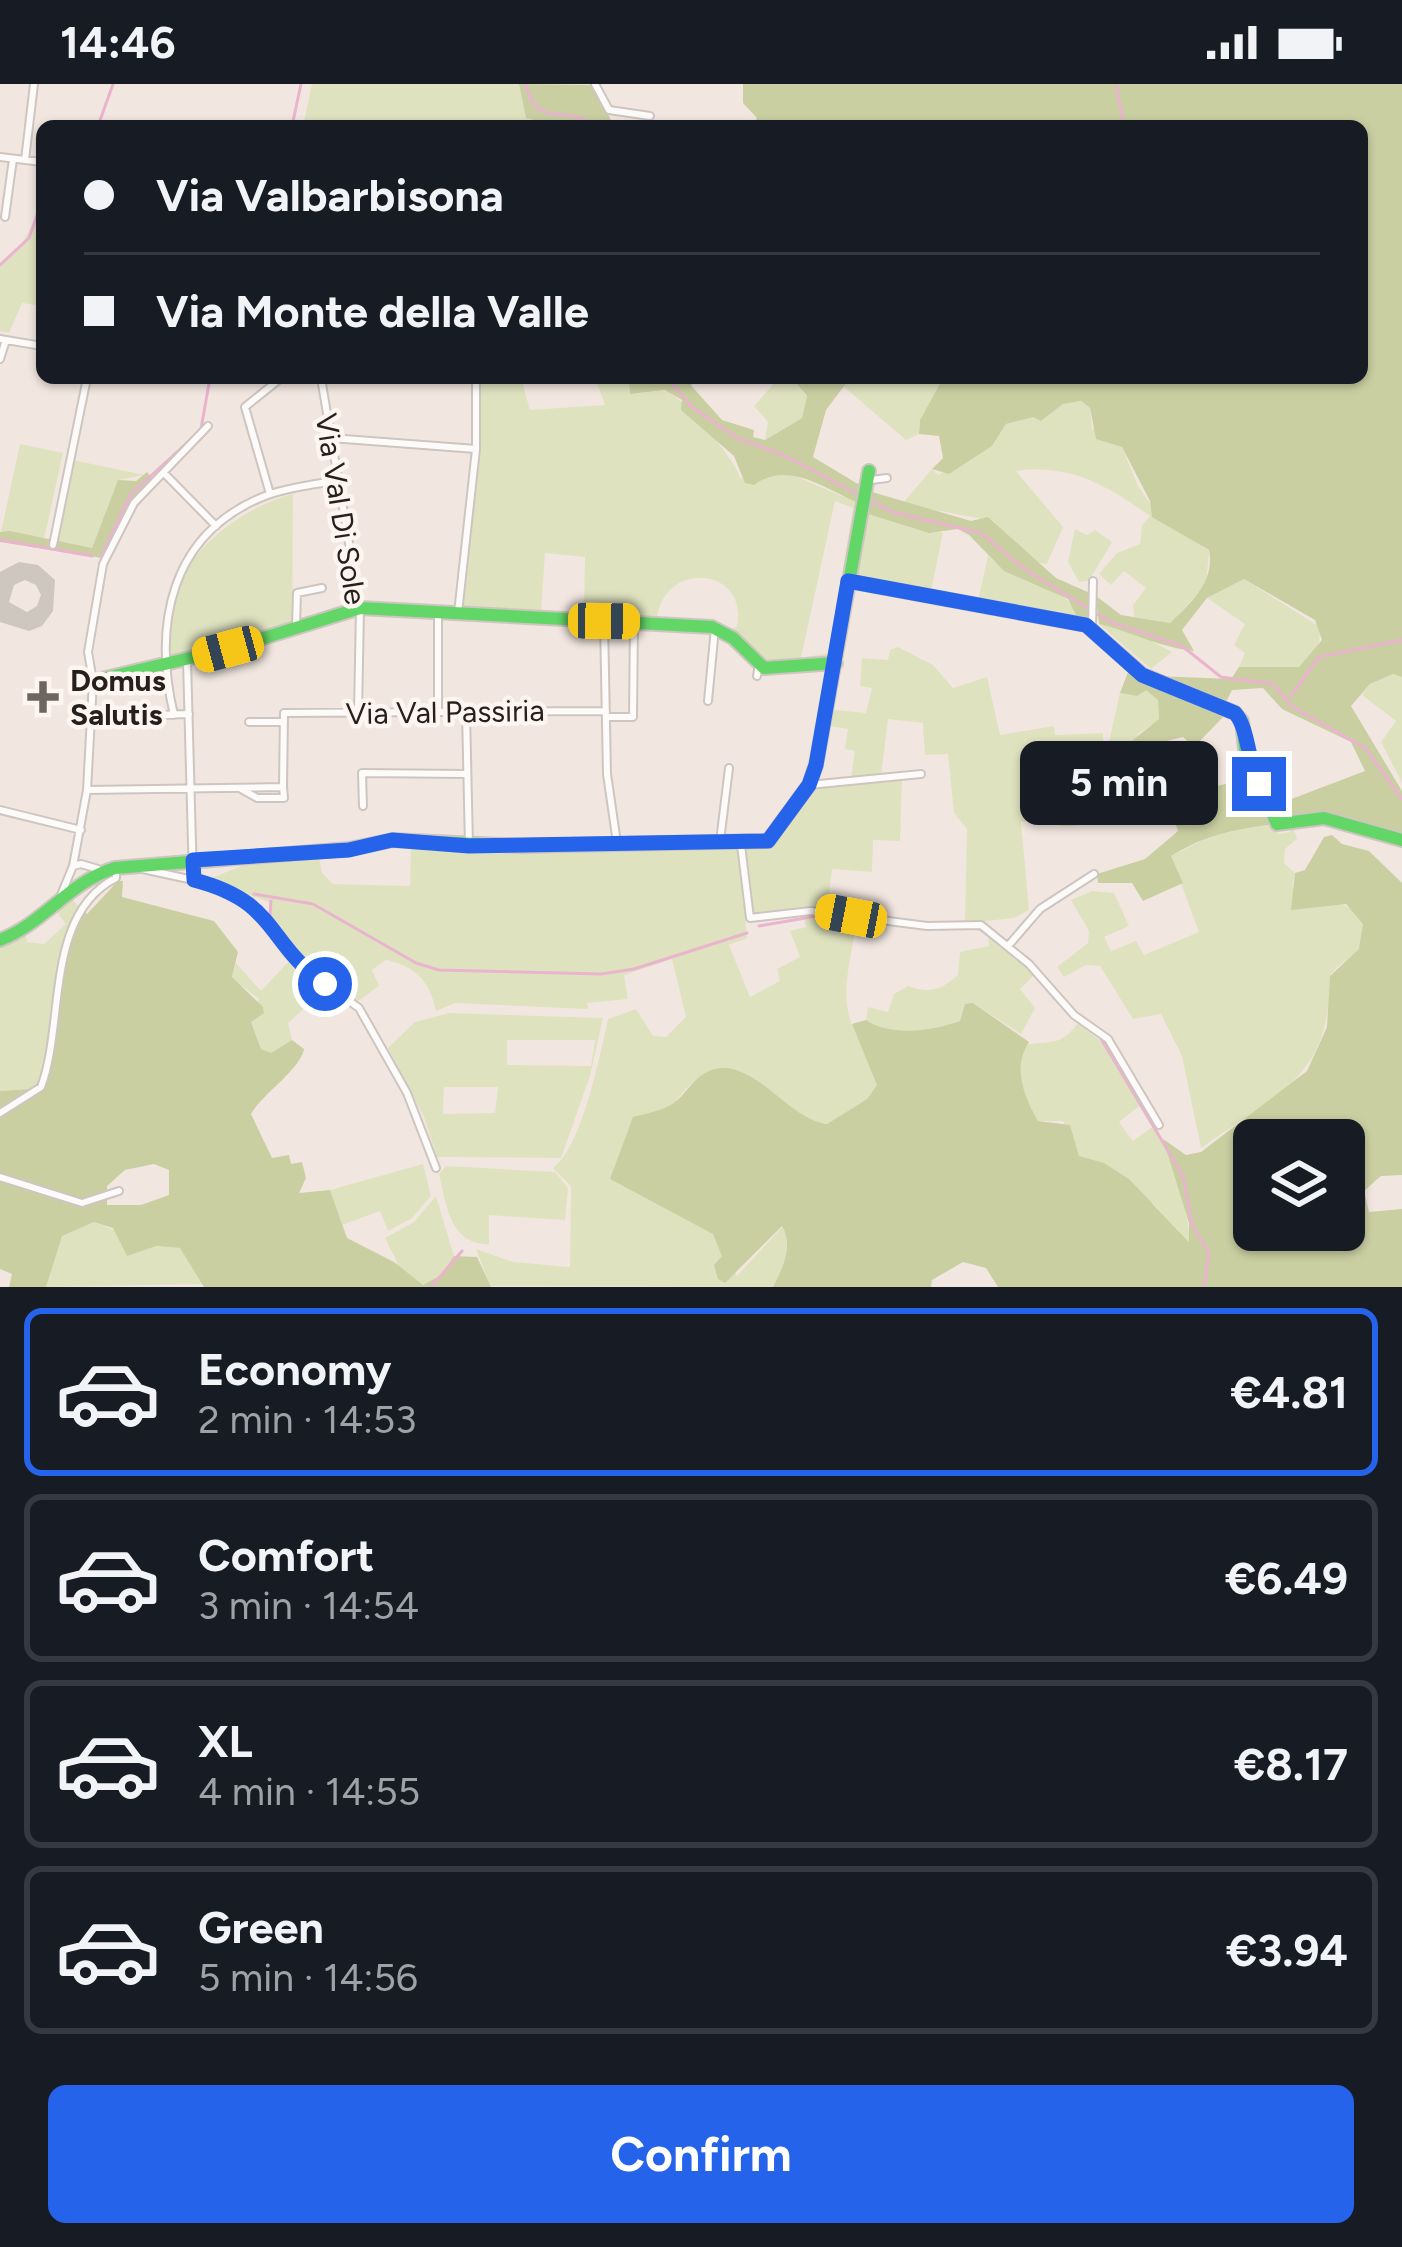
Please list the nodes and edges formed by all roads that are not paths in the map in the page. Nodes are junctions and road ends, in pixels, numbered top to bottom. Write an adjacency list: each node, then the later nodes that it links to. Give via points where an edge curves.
1 (34, 84): 6 (street)
2 (595, 84): 3 (street, via 609,110)
3 (650, 116)
4 (0, 157): 5 (street)
5 (13, 159): 6 (street); 8 (street)
6 (25, 160): 7 (street)
7 (36, 161)
8 (5, 217)
9 (3, 339): 10 (street); 11 (street)
10 (36, 345)
11 (0, 359)
12 (86, 384): 27 (street)
13 (262, 384): 17 (street)
14 (272, 384): 17 (street)
15 (321, 384): 19 (street, Via Val Di Sole)
16 (476, 384): 20 (street)
17 (263, 391): 25 (street, via 244,407)
18 (208, 426): 21 (street)
19 (331, 438): 20 (street); 23 (street, Via Val Di Sole)
20 (476, 449): 33 (street)
21 (164, 473): 26 (street); 42 (street, via 134,502 103,564 88,652)
22 (887, 478): 24 (street)
23 (338, 480): 25 (street); 31 (street, Via Val Di Sole)
24 (867, 487): 28 (street)
25 (270, 494): 26 (street)
26 (216, 527): 41 (street, via 171,595)
27 (52, 545)
28 (848, 581): 38 (street); 40 (street)
29 (1093, 581): 38 (street)
30 (322, 588): 36 (street, via 297,593)
31 (360, 608): 32 (street); 36 (street); 45 (street, Via Val Di Sole)
32 (438, 612): 33 (street); 46 (street)
33 (458, 613): 34 (street)
34 (604, 621): 35 (street); 48 (street)
35 (634, 622): 37 (street); 48 (street, via 634,717)
36 (296, 626): 39 (street)
37 (715, 628): 40 (street, via 734,638 758,670); 43 (street)
38 (1092, 628): 62 (street, via 1142,675 1235,713 1276,824 1324,818)
39 (187, 660): 41 (street); 47 (street)
40 (836, 663): 56 (street)
41 (165, 665): 42 (street); 49 (street)
42 (93, 681): 50 (street)
43 (708, 700)
44 (466, 710): 46 (street, Via Val Passiria); 48 (street, Via Val Passiria); 54 (street)
45 (358, 712): 46 (street, Via Val Passiria); 51 (street, Via Val Passiria)
46 (438, 713)
47 (189, 714): 49 (street); 57 (street)
48 (606, 714): 63 (street)
49 (174, 715): 50 (street)
50 (90, 717): 58 (street)
51 (284, 718): 52 (street, Via Val Passiria); 57 (street, via 283,787)
52 (249, 722)
53 (729, 768): 64 (street)
54 (467, 775): 59 (street, via 362,773); 66 (street)
55 (921, 775): 56 (street)
56 (809, 785): 65 (street, via 768,841)
57 (190, 789): 58 (street); 67 (street)
58 (87, 790): 61 (street)
59 (363, 806)
60 (0, 810): 61 (street)
61 (81, 830): 68 (street, via 76,853)
62 (1402, 840)
63 (617, 843): 64 (street); 66 (street)
64 (719, 844): 65 (street)
65 (741, 845): 72 (street, via 750,918 811,911 980,925)
66 (469, 846): 67 (street, via 379,841)
67 (193, 860): 68 (street); 70 (street)
68 (94, 870): 70 (street); 71 (street, via 28,928); 73 (street, via 116,878 99,887 72,934 41,1088)
69 (1094, 874): 72 (street, via 1040,909)
70 (194, 880): 75 (street, via 248,900 300,966 359,1008 407,1093)
71 (0, 940)
72 (1008, 946): 74 (street, via 1108,1040)
73 (0, 1113)
74 (1159, 1125)
75 (436, 1168)
76 (0, 1177): 77 (street, via 82,1203)
77 (118, 1191)

